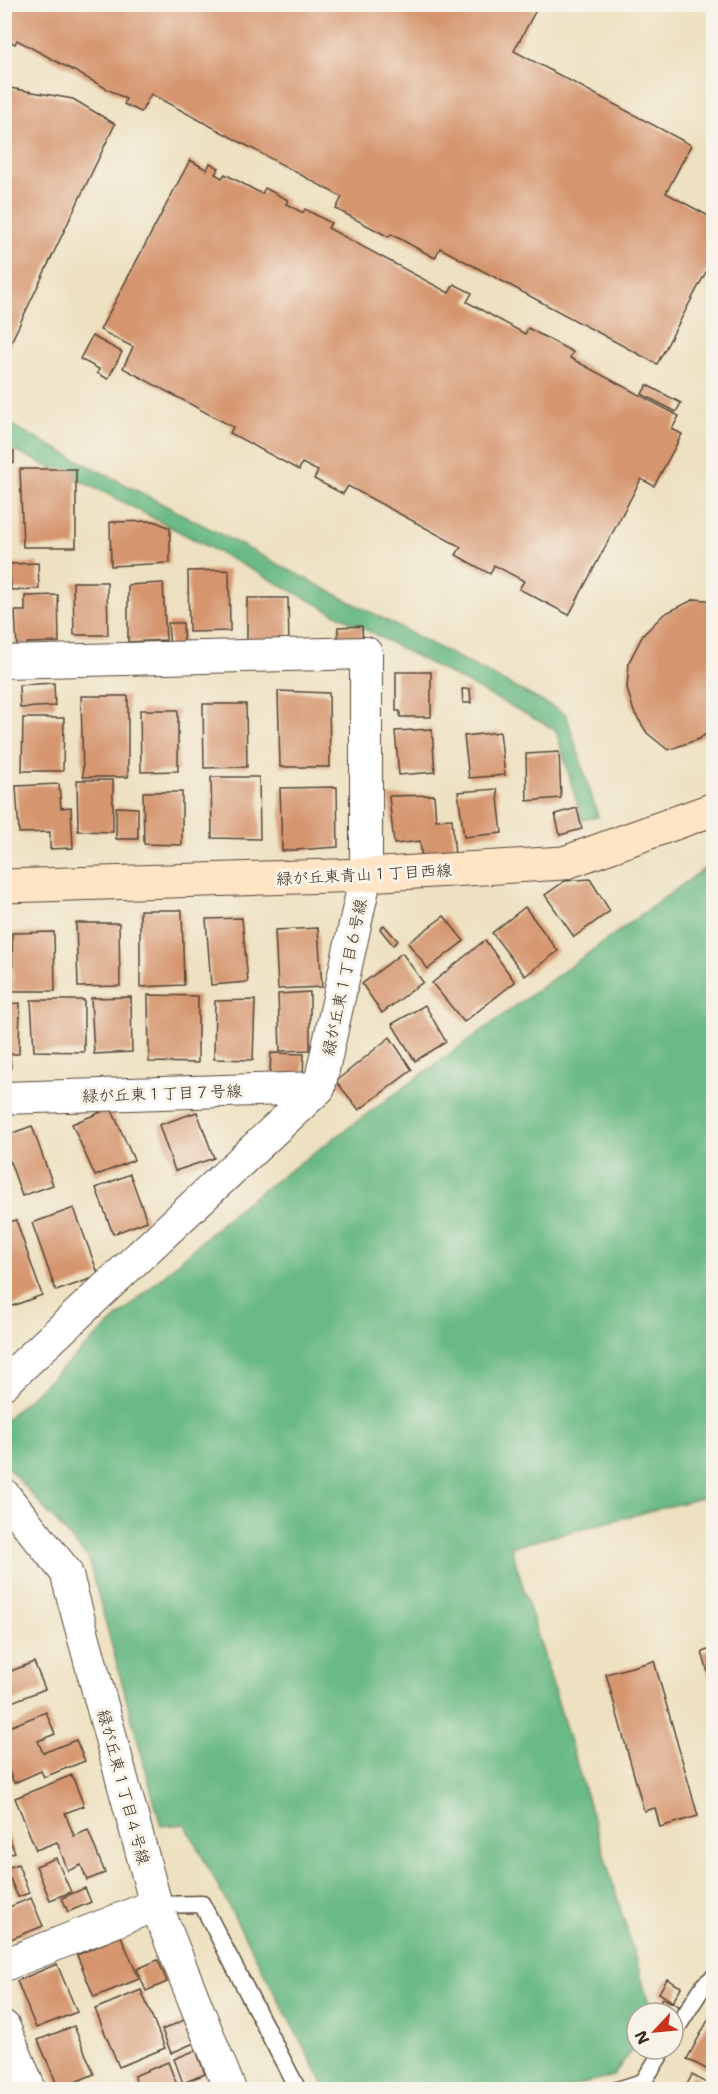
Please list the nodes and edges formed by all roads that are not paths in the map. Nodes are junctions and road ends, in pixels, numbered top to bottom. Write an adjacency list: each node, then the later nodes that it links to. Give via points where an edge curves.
1 (4, 662): 3 (street, 緑が丘東１丁目６号線, via 366,653)
2 (714, 809): 3 (street, 緑が丘東青山１丁目西線, via 564,863)
3 (366, 875): 4 (street, 緑が丘東青山１丁目西線); 5 (street, 緑が丘東１丁目６号線)
4 (4, 886)
5 (319, 1088): 6 (street, 緑が丘東１丁目７号線); 7 (street)
6 (4, 1098)
7 (4, 1383)
8 (4, 1495): 9 (street, 緑が丘東１丁目４号線, via 66,1572)
9 (156, 1905): 10 (street); 16 (street, 緑が丘東１丁目４号線); 17 (lane, via 202,1904)
10 (4, 1965)
11 (714, 1977): 12 (lane, via 704,1985)
12 (685, 2015)
13 (4, 2027): 15 (street)
14 (656, 2061): 18 (lane, via 643,2082)
15 (30, 2090)
16 (230, 2090)
17 (298, 2090)
18 (617, 2090)

